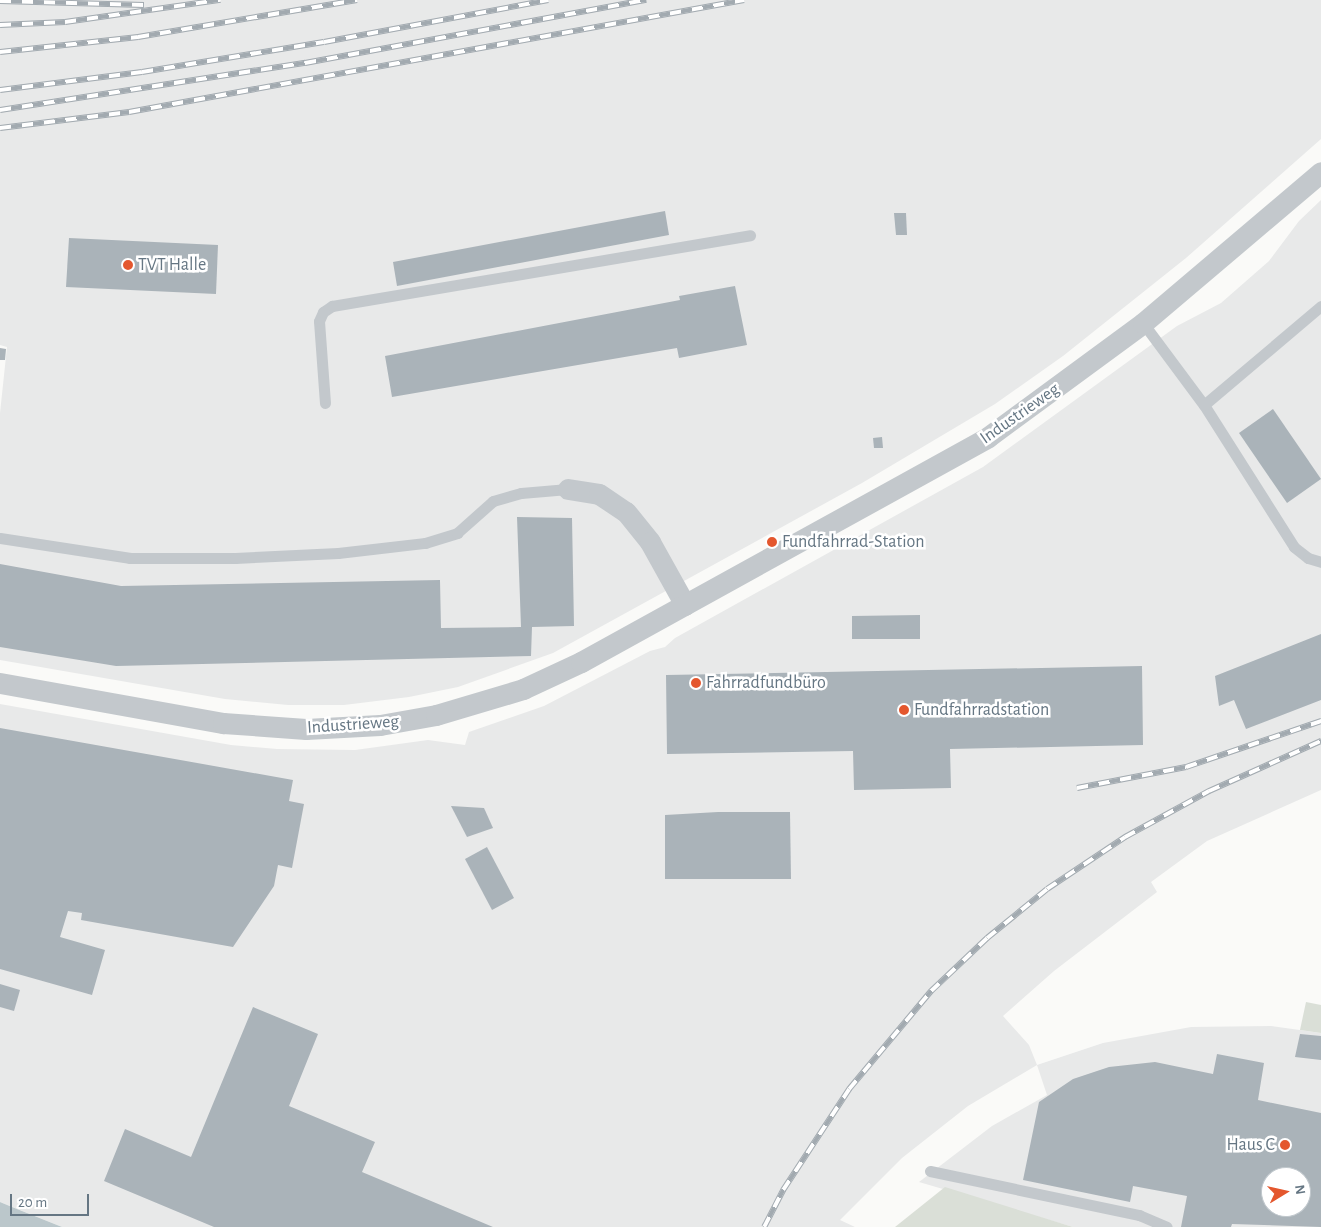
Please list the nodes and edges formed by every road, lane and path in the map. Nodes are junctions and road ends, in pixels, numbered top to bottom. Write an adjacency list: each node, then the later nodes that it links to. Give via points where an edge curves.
1 (1321, 172): 4 (street, Industrieweg)
2 (750, 235): 5 (lane, via 332,306 323,312 319,321)
3 (1321, 306): 6 (lane)
4 (1143, 323): 6 (lane); 10 (street, Industrieweg, via 988,437)
5 (325, 403)
6 (1204, 405): 9 (lane, via 1294,548)
7 (568, 489): 8 (lane, via 521,493 493,501 457,532 425,543 338,553 130,558); 10 (street, via 599,494 626,512 650,542)
8 (0, 538)
9 (1321, 562)
10 (685, 605): 11 (street, Industrieweg, via 581,662 523,689 436,715 380,726 265,728)
11 (0, 683)
12 (930, 1171): 13 (lane, via 1139,1215)
13 (1162, 1226)

